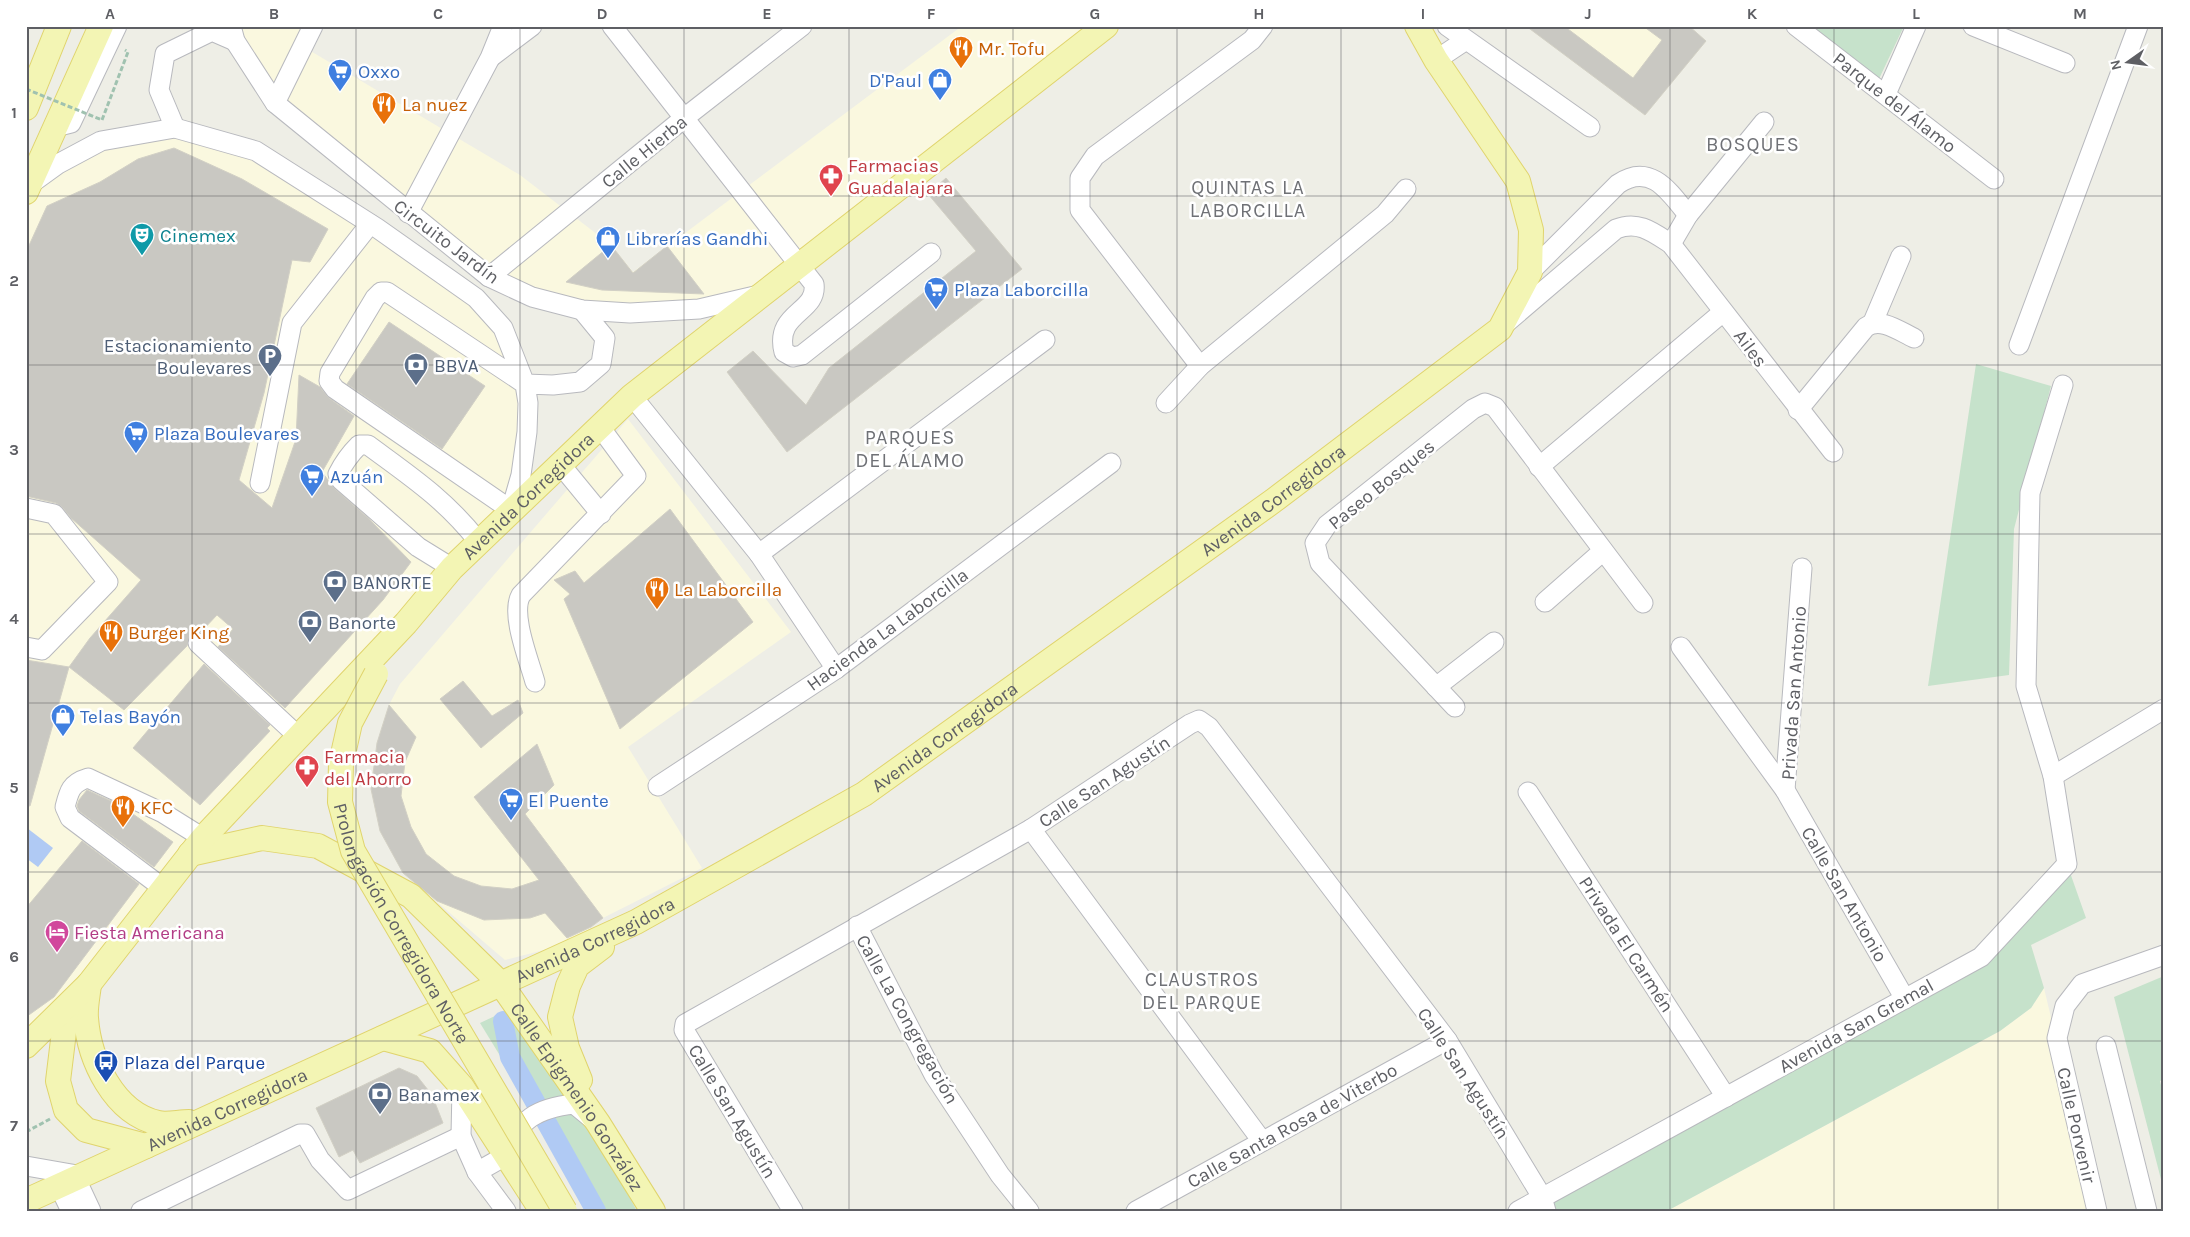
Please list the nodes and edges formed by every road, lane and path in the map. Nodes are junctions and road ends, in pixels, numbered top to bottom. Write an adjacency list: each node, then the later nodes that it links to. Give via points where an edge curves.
1 (59, 26): 25 (main road)
2 (101, 26): 29 (main road)
3 (117, 26): 29 (street, via 71,123)
4 (312, 26): 24 (street)
5 (503, 26): 19 (street)
6 (532, 26): 19 (street)
7 (612, 26): 26 (street)
8 (802, 26): 26 (street, Calle Hierba)
9 (1106, 26): 42 (main road, Avenida Corregidora)
10 (1263, 26): 54 (street, via 1252,40 1095,156 1080,178 1080,210)
11 (1417, 26): 20 (main road, Avenida Corregidora)
12 (1447, 26): 18 (street)
13 (1796, 26): 23 (street, Parque del Álamo)
14 (1916, 26): 23 (street)
15 (1973, 26): 21 (street)
16 (2138, 26): 53 (street)
17 (233, 33): 24 (street, Circuito Jardín); 31 (street, via 212,31 165,54 159,90)
18 (1466, 40): 20 (street); 30 (street)
19 (490, 58): 35 (street)
20 (1436, 60): 44 (main road, Avenida Corregidora, via 1518,181 1531,230)
21 (2066, 63)
22 (26, 89): 27 (path, bridge)
23 (1886, 94): 32 (street, Parque del Álamo)
24 (275, 103): 35 (street, Circuito Jardín)
25 (26, 108)
26 (683, 119): 42 (street); 45 (street, Calle Hierba)
27 (102, 120)
28 (1764, 122): 36 (street)
29 (55, 127): 33 (main road)
30 (1590, 127)
31 (175, 128): 33 (street, via 101,141 58,164); 37 (street, Circuito Jardín, via 256,151)
32 (1994, 179)
33 (27, 189)
34 (1406, 189): 54 (street, via 1385,214)
35 (408, 213): 45 (street, Circuito Jardín)
36 (1688, 215): 38 (street); 39 (street, via 1668,190 1655,180 1641,175 1628,177)
37 (373, 226): 55 (street, Circuito Jardín, via 476,298 503,328); 65 (street, via 292,323 275,379)
38 (1671, 244): 43 (street, Ailes, via 1638,225 1627,225 1616,229); 48 (street, Ailes)
39 (1556, 246): 43 (street); 44 (street)
40 (932, 253): 42 (street, via 802,355 793,357 784,352 781,339 784,328 815,291 814,284)
41 (1901, 256): 49 (street)
42 (800, 266): 46 (main road, Avenida Corregidora)
43 (1568, 271): 50 (street, Ailes)
44 (1530, 272): 50 (main road, Avenida Corregidora)
45 (489, 277): 47 (street, Circuito Jardín, via 532,297)
46 (765, 293): 47 (street, Circuito Jardín, via 699,309 630,313); 57 (main road, Avenida Corregidora)
47 (582, 310): 55 (street, via 605,338 601,364 580,382)
48 (1723, 312): 59 (street, Ailes); 64 (street)
49 (1873, 322): 51 (street, via 1880,322); 59 (street)
50 (1500, 329): 95 (main road, Avenida Corregidora, via 1273,501 864,794)
51 (1914, 338)
52 (1045, 340): 71 (street)
53 (2019, 345)
54 (1200, 366): 58 (street)
55 (526, 384): 67 (street, Circuito Jardín, via 527,432 521,475); 67 (street, via 387,292 381,292 375,298 330,373 329,381 343,394)
56 (2063, 385): 88 (street, via 2030,493 2026,686)
57 (632, 396): 60 (main road, Avenida Corregidora); 71 (street)
58 (1166, 403)
59 (1798, 410): 61 (street, Ailes)
60 (600, 427): 63 (main road, Avenida Corregidora); 68 (street, via 636,476)
61 (1833, 452)
62 (1111, 463): 81 (street, Hacienda La Laborcilla)
63 (560, 464): 67 (main road, Avenida Corregidora); 68 (street)
64 (1539, 467): 70 (street, Paseo Bosques); 84 (street, Paseo Bosques, via 1495,407 1485,403 1328,525 1315,543 1320,563)
65 (260, 483)
66 (26, 508): 79 (street, via 54,514 108,582 42,650)
67 (511, 510): 69 (main road, Avenida Corregidora)
68 (601, 514): 83 (street, via 520,595 516,603)
69 (478, 542): 72 (main road, Avenida Corregidora); 72 (street, via 437,495 368,445 359,445 355,449 338,474 341,480 418,547)
70 (1603, 551): 74 (street); 75 (street, Paseo Bosques)
71 (759, 554): 81 (street)
72 (452, 568): 76 (main road, Avenida Corregidora)
73 (1802, 568): 90 (street, Privada San Antonio)
74 (1545, 602)
75 (1643, 603)
76 (406, 623): 82 (street, Prolongación Corregidora Norte); 87 (main road, Avenida Corregidora)
77 (1494, 642): 84 (street)
78 (198, 644): 87 (street)
79 (26, 647)
80 (1681, 647): 90 (street, Privada San Antonio)
81 (836, 669): 89 (street, Hacienda La Laborcilla)
82 (376, 674): 125 (main road, Prolongación Corregidora Norte, bridge, via 350,723 341,763 340,802 353,850)
83 (535, 682)
84 (1436, 687): 85 (street, Paseo Bosques)
85 (1455, 707)
86 (2164, 709): 88 (street)
87 (300, 738): 93 (main road, Avenida Corregidora)
88 (2053, 776): 100 (street, Avenida San Gremal, via 2067,864 1981,957)
89 (658, 786)
90 (1785, 790): 100 (street, Calle San Antonio)
91 (1528, 792): 107 (street, Privada El Carmén)
92 (1031, 829): 96 (street, Calle San Agustín); 103 (street, Calle San Agustín, via 1199,720 1209,727); 111 (street)
93 (196, 846): 94 (main road, Avenida Corregidora); 94 (street, via 163,813 88,778 70,788 65,807 70,818); 99 (main road, Calle Epigmenio González, via 262,838 318,846 411,896)
94 (162, 888): 98 (main road, Avenida Corregidora)
95 (636, 922): 99 (main road, Avenida Corregidora); 109 (main road, via 578,966 568,986 560,1017 567,1048)
96 (857, 926): 127 (street, Calle San Agustín, via 688,1021 684,1030); 128 (street, Calle La Congregación, via 934,1075 1000,1175)
97 (2164, 955): 131 (street, Calle Porvenir, via 2082,984 2065,1006 2057,1038)
98 (90, 984): 101 (main road, Avenida Corregidora); 108 (main road, via 86,1018 93,1052 106,1083 128,1109 158,1123)
99 (501, 984): 102 (main road, Avenida Corregidora); 109 (main road, Calle Epigmenio González)
100 (1905, 999): 107 (street, Avenida San Gremal)
101 (67, 1007): 105 (main road, Avenida Corregidora); 112 (main road, via 58,1081 66,1110 86,1130)
102 (383, 1038): 106 (main road, via 430,1051); 108 (main road, Avenida Corregidora)
103 (1447, 1040): 111 (street, Calle Santa Rosa de Viterbo); 119 (street, Calle San Agustín)
104 (2106, 1046): 121 (street)
105 (27, 1050)
106 (462, 1087): 110 (street); 113 (main road)
107 (1726, 1097): 119 (street, Avenida San Gremal)
108 (201, 1121): 112 (main road, Avenida Corregidora)
109 (598, 1123): 113 (street, via 574,1104 554,1106 525,1121 512,1136); 126 (main road, Calle Epigmenio González)
110 (461, 1136): 115 (street); 124 (street, via 348,1190 320,1160 309,1137 300,1134)
111 (1262, 1141): 129 (street, Calle Santa Rosa de Viterbo)
112 (146, 1146): 116 (main road, Avenida Corregidora)
113 (507, 1154): 115 (street); 118 (main road)
114 (26, 1166): 116 (street)
115 (477, 1172): 120 (street)
116 (73, 1180): 117 (main road, Avenida Corregidora); 122 (street); 123 (street)
117 (26, 1201)
118 (538, 1204): 120 (street)
119 (1544, 1204): 130 (street, Avenida San Gremal)
120 (506, 1210)
121 (2146, 1210)
122 (70, 1211)
123 (91, 1211)
124 (140, 1211)
125 (565, 1211)
126 (653, 1211)
127 (794, 1211)
128 (1029, 1211)
129 (1136, 1211)
130 (1518, 1211)
131 (2097, 1211)

